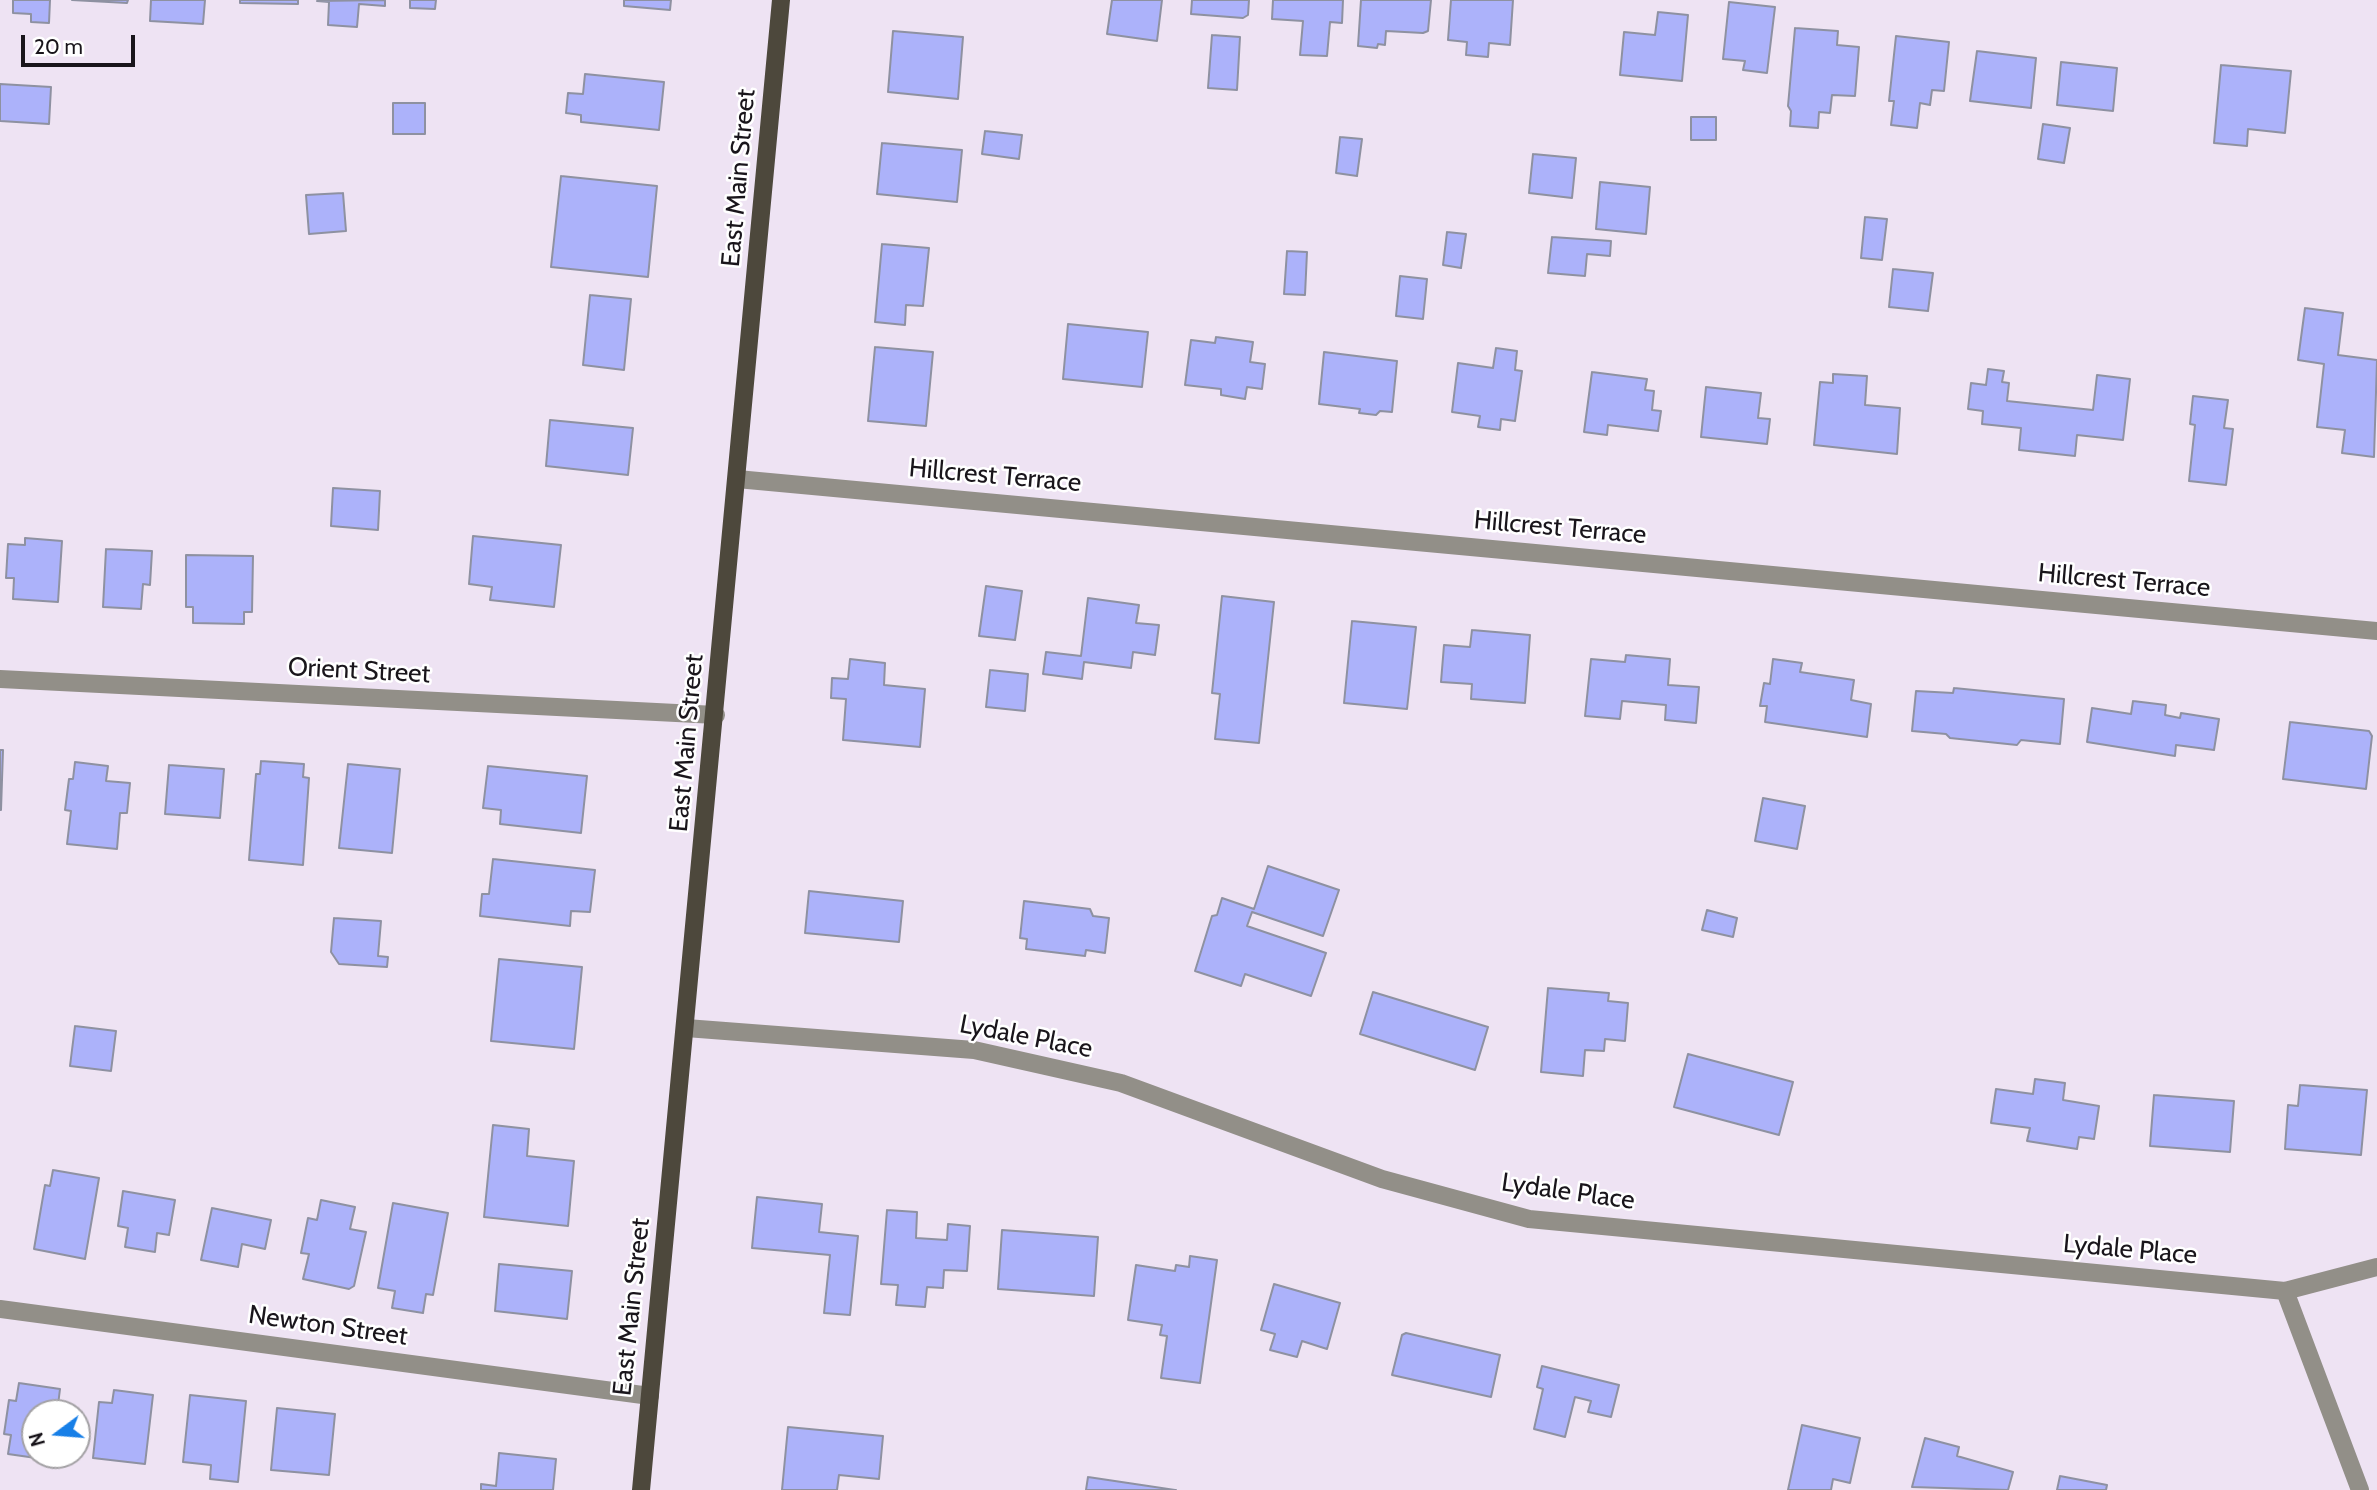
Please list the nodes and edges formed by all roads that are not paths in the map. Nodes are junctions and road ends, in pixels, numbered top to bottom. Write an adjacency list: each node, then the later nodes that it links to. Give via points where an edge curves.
1 (781, 0): 2 (main road, East Main Street)
2 (737, 478): 3 (street, Hillcrest Terrace); 5 (main road, East Main Street)
3 (2377, 631)
4 (0, 679): 5 (street, Orient Street)
5 (716, 715): 6 (main road, East Main Street)
6 (686, 1028): 8 (street, Lydale Place, via 975,1050 1121,1083 1382,1179 1529,1219); 10 (main road, East Main Street)
7 (2377, 1267): 8 (street, Lydale Place)
8 (2285, 1291): 12 (street)
9 (0, 1309): 10 (street, Newton Street)
10 (650, 1396): 11 (main road, East Main Street)
11 (641, 1490)
12 (2360, 1490)

